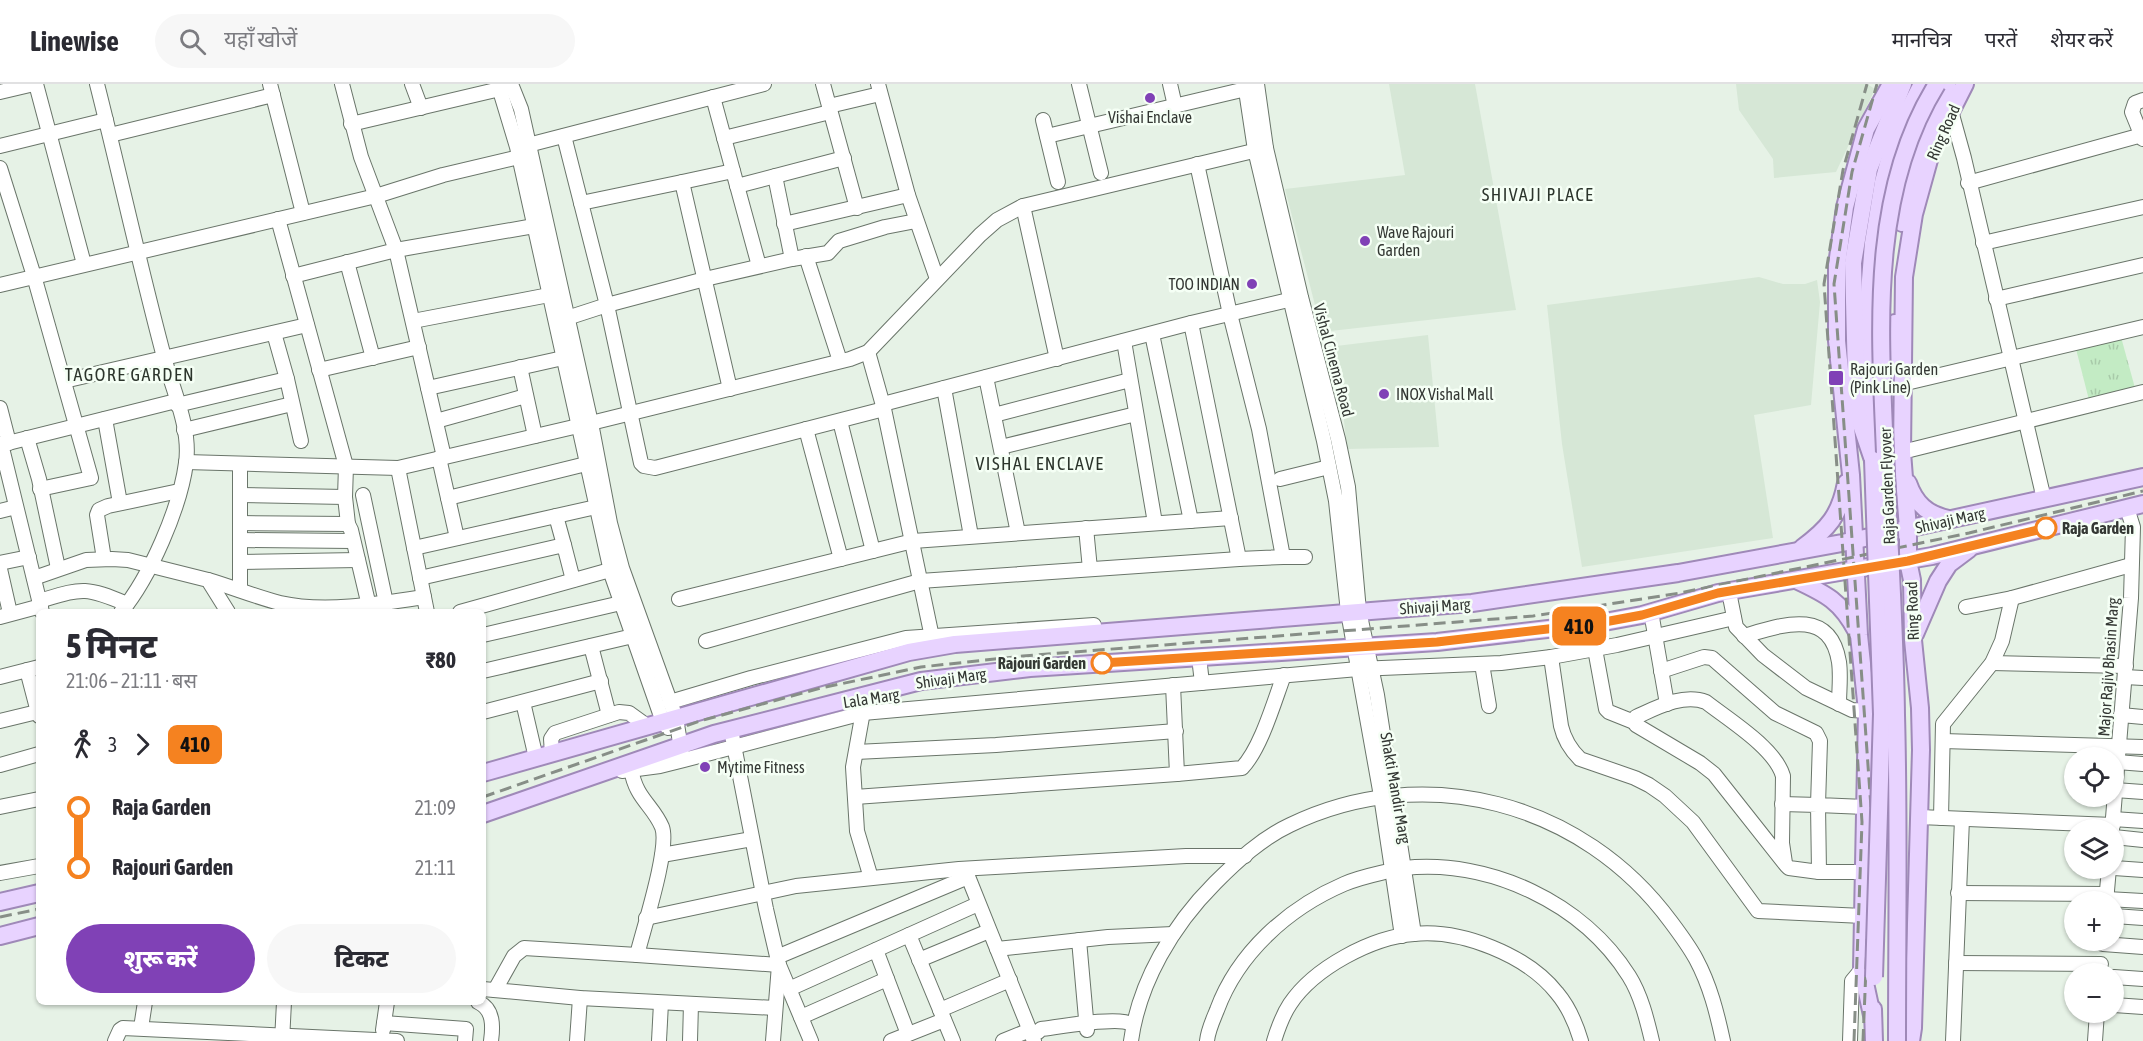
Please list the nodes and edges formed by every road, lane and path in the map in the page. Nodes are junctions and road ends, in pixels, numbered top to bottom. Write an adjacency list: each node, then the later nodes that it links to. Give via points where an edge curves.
1 (35, 84): 17 (street); 28 (street)
2 (97, 84): 24 (street)
3 (342, 84): 26 (street)
4 (412, 84): 21 (street)
5 (764, 84): 18 (street)
6 (823, 84): 22 (street)
7 (1079, 84): 27 (street)
8 (1170, 84): 20 (street)
9 (1892, 84): 134 (main road, via 1866,129 1845,207 1837,265 1837,341)
10 (1903, 84): 130 (main road, via 1869,169 1853,263 1857,412)
11 (1922, 84): 130 (main road, Raja Garden Flyover, via 1896,134 1873,243 1868,317)
12 (1952, 85): 23 (main road, Ring Road); 389 (main road, Raja Garden Flyover, bridge, via 1911,138 1896,187 1885,245 1880,319 1896,715)
13 (503, 86): 21 (street); 36 (street, via 521,109)
14 (1249, 86): 20 (street); 35 (street, Vishal Cinema Road)
15 (272, 89): 29 (street); 54 (street)
16 (879, 89): 22 (street); 47 (street)
17 (0, 92)
18 (720, 92): 30 (street); 33 (street)
19 (2143, 100): 32 (street, via 2135,103 2132,112)
20 (1175, 106): 27 (street)
21 (421, 108): 26 (street)
22 (830, 109): 33 (street); 37 (street)
23 (1951, 111): 45 (street); 101 (main road, Ring Road, via 1932,149 1914,214 1904,277)
24 (106, 120): 28 (street); 29 (street)
25 (1042, 120): 31 (street)
26 (351, 124): 48 (street)
27 (1089, 126): 31 (street); 41 (street)
28 (49, 132): 34 (street); 66 (street)
29 (110, 135): 62 (street)
30 (564, 136): 36 (street); 49 (street)
31 (1047, 136): 44 (street)
32 (2142, 137): 45 (street)
33 (724, 138): 40 (street)
34 (0, 146)
35 (1261, 149): 38 (street); 75 (street, Vishal Cinema Road)
36 (524, 151): 48 (street); 59 (street); 79 (street)
37 (844, 158): 42 (street); 52 (street)
38 (1197, 164): 50 (street); 78 (street)
39 (0, 168): 53 (street)
40 (734, 171): 43 (street); 46 (street)
41 (1101, 173)
42 (775, 176): 46 (street); 58 (street)
43 (682, 182): 49 (street); 71 (street)
44 (1058, 182)
45 (1968, 183): 60 (street)
46 (737, 186): 68 (street)
47 (908, 195): 52 (street); 57 (street)
48 (376, 196): 54 (street); 61 (street)
49 (581, 203): 77 (street)
50 (1023, 206): 72 (street, via 997,220); 93 (street)
51 (2143, 207): 60 (street)
52 (857, 208): 58 (street)
53 (14, 211): 55 (street); 69 (street)
54 (303, 213): 56 (street)
55 (0, 216)
56 (278, 219): 62 (street); 70 (street)
57 (916, 221): 63 (street, via 839,241 828,253); 72 (street)
58 (784, 224): 64 (street)
59 (534, 226): 61 (street); 74 (street)
60 (1983, 243): 76 (street)
61 (396, 250): 65 (street); 80 (street)
62 (138, 252): 66 (street); 89 (street)
63 (806, 256): 64 (street); 94 (street)
64 (792, 259): 68 (street)
65 (347, 262): 70 (street); 90 (street)
66 (84, 264): 69 (street)
67 (2143, 265): 76 (street)
68 (759, 267): 71 (street)
69 (34, 276): 73 (street); 100 (street)
70 (294, 276): 82 (street)
71 (705, 279): 77 (street); 104 (street)
72 (937, 279): 88 (street)
73 (0, 285)
74 (549, 295): 80 (street); 91 (street)
75 (1295, 298): 78 (street); 124 (street, Vishal Cinema Road)
76 (1996, 299): 92 (street)
77 (607, 305): 79 (street); 111 (street)
78 (1230, 314): 81 (street); 179 (street)
79 (567, 318): 118 (street)
80 (413, 321): 87 (street)
81 (1191, 323): 85 (street); 154 (street)
82 (307, 325): 84 (street); 96 (street)
83 (2143, 327): 92 (street)
84 (274, 333): 89 (street); 98 (street)
85 (1152, 334): 86 (street); 156 (street)
86 (1124, 341): 93 (street); 99 (street)
87 (419, 347): 90 (street); 102 (street)
88 (868, 352): 94 (street); 109 (street)
89 (164, 357): 100 (street); 107 (street)
90 (373, 358): 96 (street)
91 (563, 358): 95 (street); 118 (street)
92 (2011, 358): 101 (street); 117 (street)
93 (1057, 359): 97 (street)
94 (840, 361): 104 (street)
95 (520, 367): 102 (street); 106 (street)
96 (319, 370): 135 (street)
97 (986, 377): 103 (street); 113 (street)
98 (287, 379): 107 (street); 108 (street)
99 (1130, 380): 112 (street); 113 (street)
100 (64, 381): 119 (street)
101 (1902, 384): 128 (main road, Ring Road)
102 (428, 388): 115 (street)
103 (944, 388): 109 (street); 165 (street)
104 (730, 389): 111 (street)
105 (2143, 392): 117 (street)
106 (526, 396): 115 (street); 122 (street)
107 (177, 403): 114 (street); 121 (street)
108 (292, 404): 121 (street); 125 (street)
109 (884, 407): 116 (street); 170 (street)
110 (0, 408): 126 (street)
111 (630, 412): 118 (street); 120 (street, via 641,463 655,468)
112 (1136, 414): 127 (street); 157 (street)
113 (994, 415): 127 (street)
114 (105, 418): 119 (street); 148 (street)
115 (436, 421): 129 (street)
116 (840, 421): 120 (street); 175 (street)
117 (2026, 422): 128 (street); 147 (street)
118 (584, 424): 122 (street); 133 (street); 248 (street, via 622,568)
119 (76, 426): 123 (street); 141 (street, via 91,478)
120 (806, 429): 181 (street)
121 (184, 430): 131 (street)
122 (535, 436): 129 (street)
123 (27, 438): 126 (street); 141 (street)
124 (1331, 440): 136 (street, Vishal Cinema Road); 215 (street, Vishal Cinema Road, via 1348,487)
125 (301, 441)
126 (3, 444): 150 (street)
127 (1001, 447): 163 (street)
128 (1902, 452): 138 (main road, Ring Road)
129 (442, 458): 137 (street); 146 (street)
130 (1873, 460): 340 (main road, Raja Garden Flyover, bridge, via 1882,714)
131 (186, 462): 132 (street); 142 (street)
132 (240, 464): 135 (street); 143 (street)
133 (586, 464): 146 (street); 151 (street)
134 (1850, 465): 171 (main road); 176 (main road, via 1835,519)
135 (346, 466): 137 (street); 145 (street)
136 (1329, 467): 140 (street); 215 (street, Vishal Cinema Road)
137 (398, 468): 174 (street)
138 (1904, 474): 155 (main road, via 1913,497 1928,513); 162 (main road, Ring Road)
139 (2143, 477): 147 (main road, Shivaji Marg)
140 (1280, 479)
141 (40, 489): 164 (street)
142 (179, 491): 148 (street); 187 (street)
143 (240, 495): 145 (street); 158 (street)
144 (363, 495): 206 (street)
145 (345, 497): 159 (street)
146 (448, 498): 166 (street)
147 (2044, 499): 155 (main road, Shivaji Marg)
148 (120, 503): 180 (street, via 98,512)
149 (2135, 506): 160 (street, Major Rajiv Bhasin Marg); 173 (main road, Shivaji Marg)
150 (16, 507): 152 (street); 168 (street)
151 (596, 507): 153 (street); 191 (street)
152 (0, 511)
153 (556, 516): 166 (street); 172 (street)
154 (1231, 518): 156 (street); 182 (street)
155 (1950, 519): 162 (main road, Shivaji Marg)
156 (1191, 521): 157 (street)
157 (1155, 523): 161 (street)
158 (240, 524): 159 (street); 167 (street)
159 (348, 524): 169 (street)
160 (2138, 527): 188 (street, Major Rajiv Bhasin Marg)
161 (1086, 528): 163 (street); 190 (street)
162 (1908, 529): 171 (main road, Shivaji Marg); 184 (main road, Ring Road)
163 (1018, 533): 165 (street)
164 (50, 534): 168 (street); 189 (street)
165 (971, 536): 170 (street)
166 (457, 538): 174 (street)
167 (240, 540): 169 (street); 185 (street)
168 (25, 541): 177 (street)
169 (353, 541): 183 (street)
170 (913, 541): 175 (street); 199 (street)
171 (1854, 541): 176 (main road, Shivaji Marg); 192 (main road)
172 (564, 545): 195 (street); 197 (street)
173 (1972, 546): 184 (main road, Shivaji Marg); 224 (main road, via 1949,564 1938,581)
174 (414, 548): 195 (street)
175 (873, 551): 181 (street)
176 (1799, 551): 215 (main road, Shivaji Marg, via 1472,603)
177 (29, 557): 186 (street); 194 (street)
178 (1305, 557): 179 (street)
179 (1283, 558): 182 (street)
180 (104, 559): 187 (street); 189 (street)
181 (841, 559): 204 (street)
182 (1239, 559): 190 (street)
183 (358, 560): 185 (street); 212 (street)
184 (1908, 561): 192 (main road, Shivaji Marg); 224 (main road, Ring Road, via 1912,579)
185 (240, 562): 200 (street)
186 (0, 563)
187 (151, 565): 196 (street); 209 (street)
188 (2131, 565): 203 (street); 205 (street, Major Rajiv Bhasin Marg)
189 (58, 568): 194 (street)
190 (1090, 569): 199 (street)
191 (610, 570): 197 (street); 207 (street)
192 (1856, 570): 198 (main road, Shivaji Marg); 221 (main road)
193 (1, 577): 217 (street)
194 (34, 578): 208 (street)
195 (420, 578): 202 (street)
196 (208, 580): 200 (street); 211 (street)
197 (573, 580): 214 (street)
198 (1796, 580): 201 (main road, Shivaji Marg); 221 (main road, via 1834,600 1847,613)
199 (920, 581): 225 (street); 226 (street)
200 (240, 590): 212 (street, via 297,606)
201 (1730, 592): 216 (main road, Shivaji Marg); 218 (street)
202 (424, 597): 206 (street); 213 (street)
203 (2012, 598): 210 (street); 232 (street, via 2002,641)
204 (679, 599)
205 (2137, 599): 238 (street, Major Rajiv Bhasin Marg)
206 (386, 603): 212 (street)
207 (621, 603): 219 (street); 222 (street)
208 (41, 607): 209 (street, via 78,590 97,591); 217 (street)
209 (124, 608)
210 (1966, 608)
211 (226, 609)
212 (368, 609)
213 (426, 609)
214 (472, 609)
215 (1354, 611): 226 (main road, Shivaji Marg, via 954,644); 228 (street, Vishal Cinema Road)
216 (1651, 612): 220 (street); 228 (main road, Shivaji Marg, via 1599,623)
217 (5, 615)
218 (1734, 618): 220 (street, Lala Marg); 223 (street)
219 (486, 634)
220 (1655, 635): 229 (street, Lala Marg); 237 (street)
221 (1859, 635): 254 (main road)
222 (633, 636): 227 (street); 261 (street)
223 (1744, 636): 250 (street, via 1798,682); 250 (street, via 1792,624 1820,628 1830,636 1839,662)
224 (1912, 640): 252 (main road, Ring Road)
225 (706, 641)
226 (933, 641): 248 (street, via 884,643); 261 (main road, Shivaji Marg, via 909,652)
227 (591, 646): 236 (street); 242 (street)
228 (1368, 647): 230 (main road, Shivaji Marg); 234 (street); 234 (street, Shakti Mandir Marg)
229 (1595, 649): 231 (street, Lala Marg); 262 (street, via 1606,709)
230 (1199, 657): 243 (street); 245 (main road, Shivaji Marg, via 1030,668 921,681)
231 (1551, 657): 233 (street, Lala Marg); 320 (street, via 1563,735 1573,752 1580,759 1649,785 1677,807 1693,822 1758,911)
232 (1992, 663): 238 (street); 265 (street, via 1946,718)
233 (1482, 664): 234 (street, Lala Marg); 251 (street)
234 (1371, 668): 240 (street, Lala Marg); 283 (street, Shakti Mandir Marg)
235 (33, 669): 239 (street); 246 (street)
236 (486, 670)
237 (1661, 671): 249 (street); 287 (street, via 1712,658 1775,713 1816,733 1820,741)
238 (2125, 672): 241 (street); 258 (street, Major Rajiv Bhasin Marg)
239 (1, 673)
240 (1284, 675): 243 (street, Lala Marg); 280 (street, via 1264,728 1242,768)
241 (2143, 678)
242 (601, 681): 247 (street); 257 (street)
243 (1202, 683): 244 (street, Lala Marg)
244 (1173, 685): 255 (street, Lala Marg); 264 (street)
245 (866, 695): 255 (street); 263 (main road, Shivaji Marg)
246 (36, 696)
247 (523, 702): 253 (street); 273 (street)
248 (670, 702): 261 (street)
249 (1667, 704): 262 (street, via 1636,717); 286 (street, via 1689,699 1702,701 1770,752 1783,776)
250 (1839, 704): 254 (street)
251 (1490, 706)
252 (1920, 708): 254 (main road, via 1904,690 1885,688 1876,693); 291 (main road, Ring Road)
253 (486, 711)
254 (1867, 711): 289 (main road)
255 (863, 713): 269 (street, Lala Marg); 271 (street)
256 (36, 714): 260 (street)
257 (609, 715): 261 (street, via 629,713); 273 (street, via 552,735)
258 (2121, 715): 259 (street); 266 (street, Major Rajiv Bhasin Marg)
259 (2143, 717)
260 (0, 722)
261 (662, 722): 270 (street); 273 (main road, Shivaji Marg)
262 (1634, 722): 302 (street, via 1714,774)
263 (731, 730): 269 (street); 270 (main road, Shivaji Marg)
264 (1176, 731): 271 (street); 280 (street)
265 (1943, 741): 266 (street); 292 (street)
266 (2118, 747)
267 (2124, 747): 268 (street)
268 (2143, 747)
269 (735, 748): 270 (street, Lala Marg); 298 (street)
270 (682, 752): 277 (street, Lala Marg); 279 (main road, Shivaji Marg)
271 (856, 752): 284 (street)
272 (36, 755): 276 (street)
273 (544, 756): 278 (main road, Shivaji Marg)
274 (2124, 763): 275 (street)
275 (2143, 764)
276 (0, 765)
277 (631, 769): 279 (street, Lala Marg); 300 (street, via 641,798 662,828)
278 (486, 772)
279 (597, 774): 290 (main road, Shivaji Marg)
280 (1177, 774): 284 (street)
281 (2124, 791): 282 (street)
282 (2143, 792)
283 (1387, 795): 301 (street, via 1351,801 1288,825); 304 (street, Shakti Mandir Marg); 386 (street, via 1432,793 1490,802 1558,825 1588,842 1641,886 1682,937 1709,986)
284 (855, 797): 311 (street, via 857,831)
285 (36, 800): 288 (street)
286 (1782, 804): 287 (street); 302 (street)
287 (1818, 805): 289 (street); 307 (street)
288 (0, 807)
289 (1865, 807): 308 (main road)
290 (486, 813)
291 (1919, 817): 292 (street); 390 (main road, Ring Road)
292 (1941, 818): 293 (street)
293 (1962, 819): 295 (street); 313 (street)
294 (2143, 821): 296 (street)
295 (2064, 825)
296 (2124, 825)
297 (2124, 832): 299 (street)
298 (752, 838): 300 (street); 312 (street)
299 (2143, 840)
300 (662, 855): 322 (street)
301 (1245, 855): 310 (street); 326 (street, via 1201,897)
302 (1785, 863): 307 (street, via 1794,869)
303 (36, 867): 309 (street)
304 (1399, 869): 327 (street, Shakti Mandir Marg); 382 (street, via 1345,883 1283,920 1237,969); 385 (street, via 1452,867 1486,873 1554,904 1611,952 1630,978)
305 (2124, 869): 306 (street)
306 (2143, 870)
307 (1820, 872): 308 (street)
308 (1864, 872): 320 (main road)
309 (0, 873)
310 (966, 873): 311 (street); 319 (street); 337 (street)
311 (871, 878): 312 (street)
312 (762, 892): 322 (street); 337 (street)
313 (1958, 893): 315 (street); 338 (street)
314 (36, 894): 318 (main road)
315 (2064, 897)
316 (2124, 899): 317 (street)
317 (2143, 901)
318 (0, 902)
319 (978, 904): 325 (street); 328 (street)
320 (1863, 916): 340 (main road)
321 (2124, 917): 323 (street)
322 (646, 918): 335 (street)
323 (2143, 918)
324 (36, 927): 329 (main road)
325 (990, 931): 333 (street); 336 (street)
326 (1173, 934): 330 (street); 361 (street)
327 (1408, 934): 383 (street, via 1349,955 1318,976 1292,1002 1280,1020); 384 (street, via 1461,937 1515,960 1556,992)
328 (909, 935): 334 (street); 336 (street)
329 (0, 936)
330 (1078, 940): 333 (street); 363 (street)
331 (2124, 945): 332 (street)
332 (2143, 947)
333 (997, 949): 344 (street)
334 (876, 950): 342 (street); 346 (street)
335 (637, 955): 337 (street); 345 (street, via 524,948)
336 (919, 960): 358 (street)
337 (778, 961): 346 (street); 357 (street)
338 (1956, 963): 339 (street); 391 (street)
339 (2064, 967)
340 (1868, 973): 387 (street, via 1852,981); 388 (main road, Raja Garden Flyover)
341 (2124, 978): 343 (street)
342 (887, 979): 359 (street); 365 (street)
343 (2143, 979)
344 (1010, 980): 358 (street); 366 (street)
345 (489, 989): 347 (street)
346 (789, 989): 359 (street)
347 (580, 998): 348 (street); 373 (street)
348 (661, 1003): 349 (street); 374 (street)
349 (691, 1004): 357 (street); 375 (street)
350 (145, 1005): 364 (street)
351 (284, 1005): 367 (street)
352 (379, 1005): 368 (street)
353 (387, 1005): 360 (street)
354 (484, 1005): 372 (street, via 493,1025)
355 (2124, 1006): 356 (street)
356 (2143, 1007)
357 (775, 1008): 376 (street)
358 (942, 1015): 365 (street); 379 (street)
359 (801, 1017): 377 (street)
360 (384, 1023): 368 (street); 371 (street, via 466,1029)
361 (1132, 1023): 363 (street, via 1125,1020); 381 (street)
362 (2096, 1023): 392 (street)
363 (1087, 1027): 366 (street, via 1041,1029)
364 (141, 1028): 367 (street); 369 (street, via 120,1029)
365 (908, 1034): 378 (street)
366 (1033, 1034): 380 (street)
367 (282, 1038): 368 (street)
368 (379, 1040): 370 (street)
369 (115, 1041)
370 (397, 1041)
371 (465, 1041)
372 (491, 1041)
373 (577, 1041)
374 (659, 1041)
375 (690, 1041)
376 (773, 1041)
377 (811, 1041)
378 (891, 1041)
379 (953, 1041)
380 (1003, 1041)
381 (1131, 1041)
382 (1207, 1041)
383 (1274, 1041)
384 (1581, 1041)
385 (1652, 1041)
386 (1723, 1041)
387 (1850, 1041)
388 (1874, 1041)
389 (1897, 1041)
390 (1911, 1041)
391 (1953, 1041)
392 (2095, 1041)

